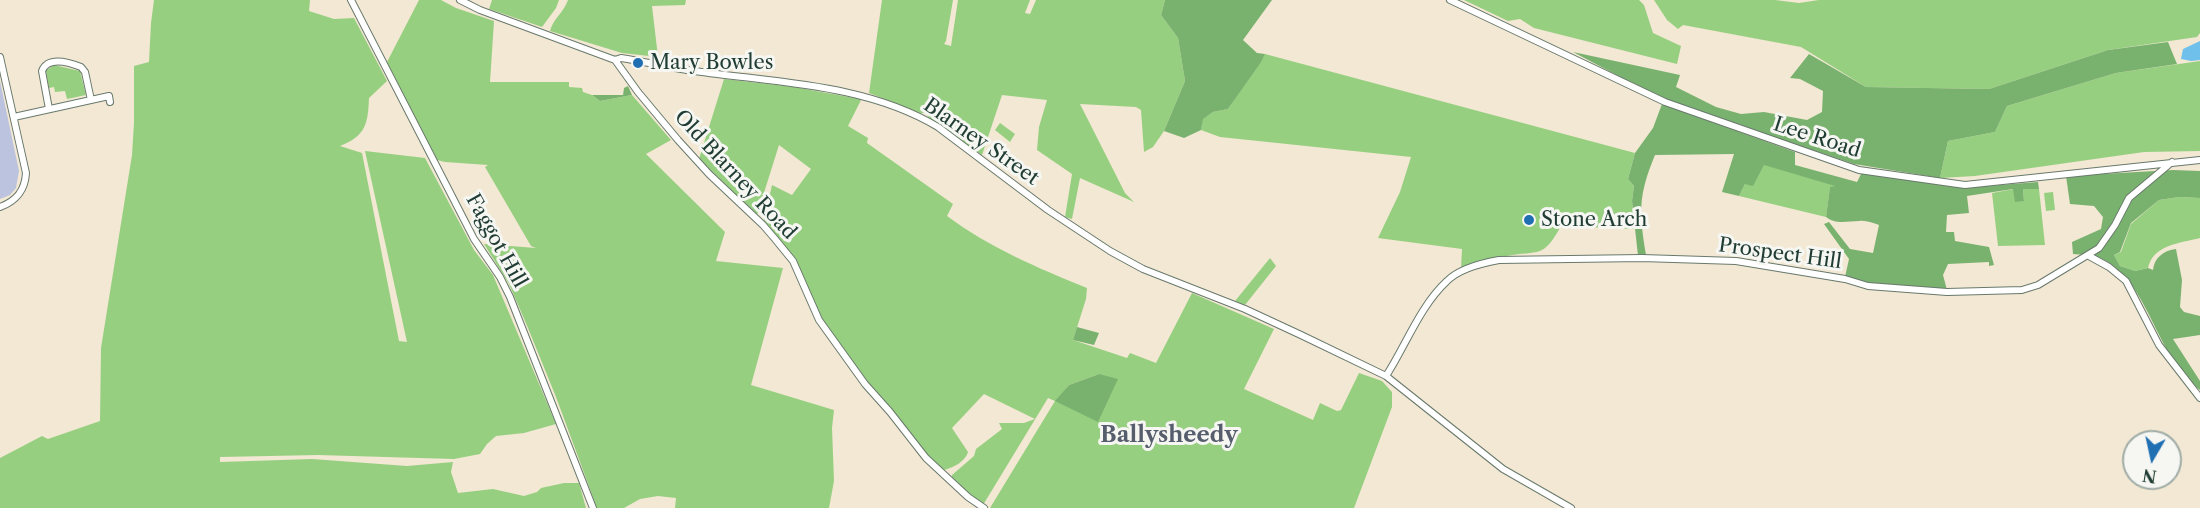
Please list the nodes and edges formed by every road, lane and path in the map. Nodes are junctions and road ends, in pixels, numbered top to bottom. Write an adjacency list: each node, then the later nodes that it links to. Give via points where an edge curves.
1 (351, 0): 16 (street, Faggot Hill, via 474,239 510,297)
2 (460, 0): 5 (street, Blarney Street)
3 (1450, 0): 11 (street, Lee Road, via 1665,102 1859,170 1965,185)
4 (0, 57): 9 (street)
5 (615, 60): 14 (street, Blarney Street, via 855,94 920,116 1110,251); 17 (street, Old Blarney Road, via 678,140 764,225 793,261 819,320 865,384 926,458)
6 (91, 100): 7 (street, via 109,96); 8 (street); 8 (street, via 81,67 52,61 42,71)
7 (110, 102)
8 (50, 109): 9 (street)
9 (14, 117): 12 (street, via 26,180 15,199)
10 (2200, 160): 11 (street, Lee Road)
11 (2172, 162): 13 (street, Prospect Hill, via 2129,198 2115,225)
12 (0, 207)
13 (2089, 256): 14 (street, Prospect Hill, via 2031,288 1953,292 1868,286 1736,261 1499,260 1448,279 1428,303); 15 (street, via 2126,281 2159,345)
14 (1386, 376): 18 (street, Blarney Street, via 1503,469)
15 (2200, 398)
16 (593, 508)
17 (984, 508)
18 (1571, 508)

